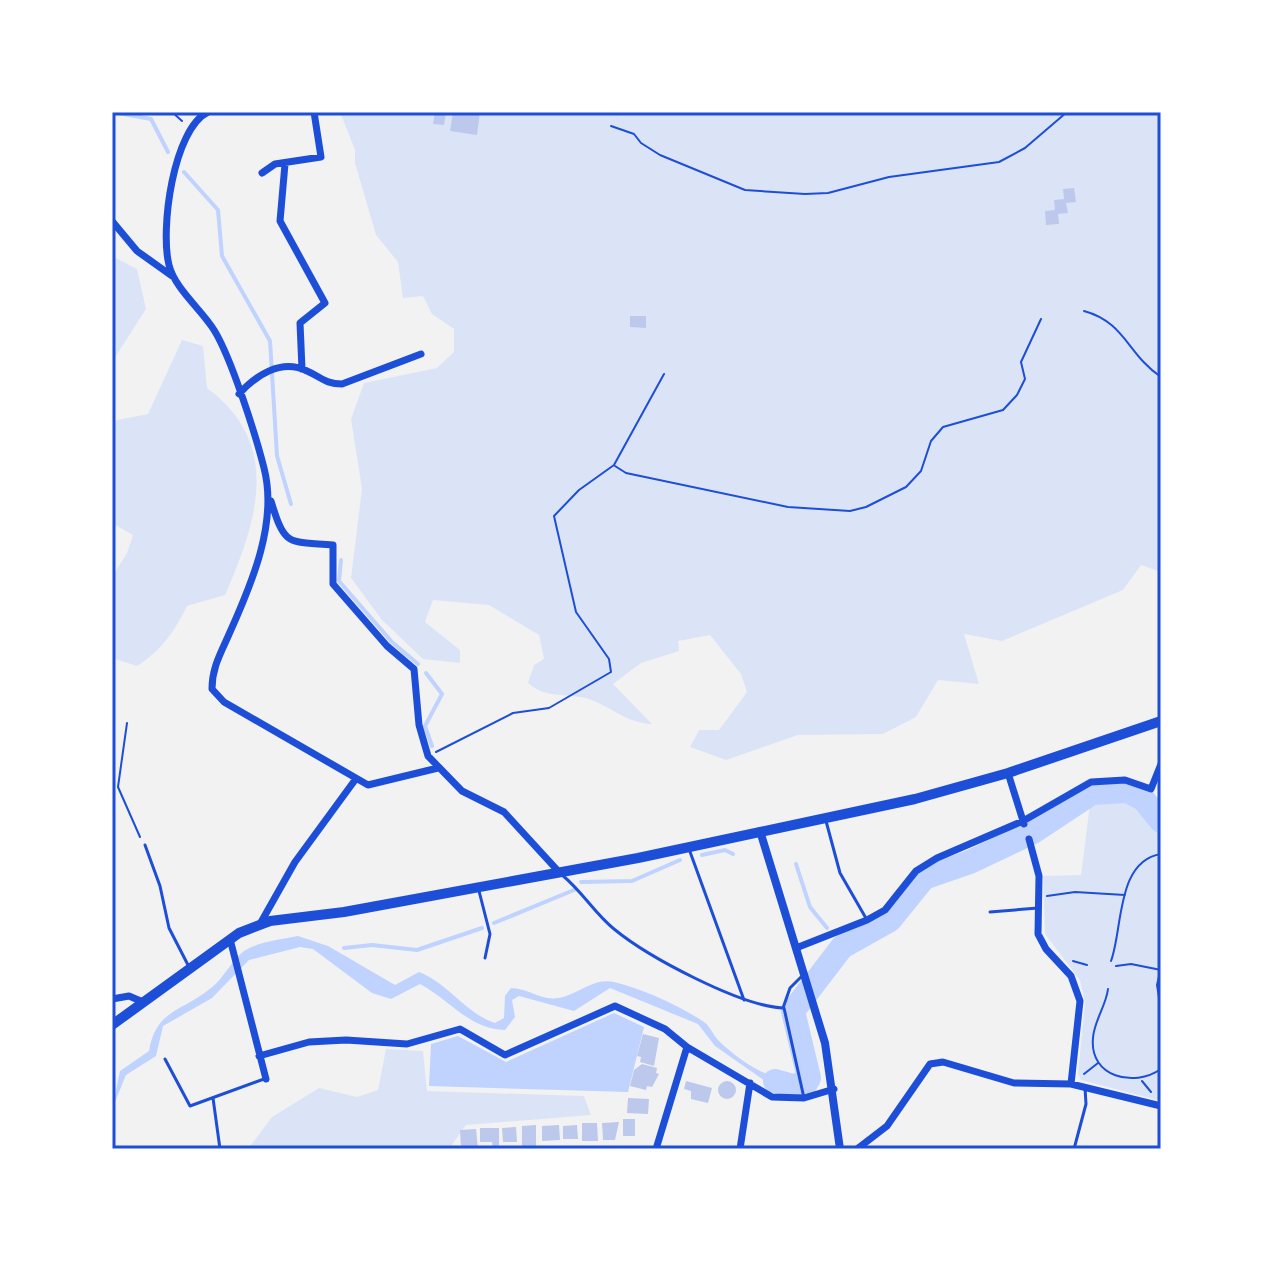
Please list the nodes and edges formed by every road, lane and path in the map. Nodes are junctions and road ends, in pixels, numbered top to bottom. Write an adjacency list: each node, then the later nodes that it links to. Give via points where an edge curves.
1 (208, 112): 5 (street)
2 (314, 112): 7 (street, via 321,157)
3 (1067, 112): 6 (path, via 1025,148 999,162 805,194 745,190 660,155 634,134)
4 (174, 113): 5 (path)
5 (190, 126): 10 (street, via 174,176 168,263)
6 (611, 126)
7 (285, 164): 8 (street); 14 (street, via 280,221 325,303 300,323)
8 (262, 173)
9 (112, 221): 10 (street, via 137,251)
10 (174, 277): 17 (street, via 216,333)
11 (1084, 311): 16 (path, via 1106,317)
12 (1041, 319): 18 (path, via 1021,362 1025,379 1010,403 991,415 943,427 931,441 921,471 906,487 866,507 788,507 626,473)
13 (421, 354): 14 (street, via 342,384 329,384)
14 (302, 369): 17 (street, via 261,372)
15 (664, 374): 18 (path)
16 (1161, 377)
17 (239, 394): 19 (street)
18 (614, 465): 22 (path, via 554,516 576,612 609,659 611,672 549,708 513,713)
19 (269, 495): 22 (street, via 281,533 291,541 333,545 333,584 414,669); 26 (street, via 263,537 238,614 213,668 212,689 224,702)
20 (1161, 721): 25 (main road)
21 (127, 723): 31 (path, via 118,787)
22 (428, 756): 24 (street)
23 (1161, 764): 28 (street, via 1151,789 1125,780 1091,782)
24 (438, 768): 26 (street, via 368,785); 34 (street, via 462,791 504,812)
25 (1008, 773): 27 (main road); 28 (street)
26 (355, 780): 41 (street, via 295,862)
27 (825, 818): 29 (main road); 40 (lane, via 840,873)
28 (1024, 823): 30 (lane); 40 (street, via 937,858 916,871 885,910)
29 (760, 831): 32 (main road); 43 (street)
30 (1029, 839): 37 (street, via 1039,876)
31 (145, 845): 47 (lane, via 169,928)
32 (688, 847): 34 (main road); 52 (lane)
33 (1161, 854): 36 (path, via 1140,864)
34 (559, 872): 35 (main road); 52 (lane, via 616,931)
35 (478, 888): 41 (main road); 44 (lane, via 490,934)
36 (1125, 895): 37 (path, via 1075,892); 45 (path)
37 (1038, 898): 38 (street)
38 (1038, 908): 39 (lane); 66 (street, via 1042,942 1071,976 1080,1001)
39 (990, 912)
40 (867, 920): 43 (street)
41 (260, 924): 42 (main road)
42 (230, 939): 47 (main road); 60 (street)
43 (796, 948): 49 (street)
44 (485, 958)
45 (1111, 961)
46 (1116, 966): 48 (path)
47 (189, 968): 53 (main road)
48 (1161, 970): 55 (path)
49 (804, 975): 54 (lane, via 790,988); 68 (street)
50 (1108, 989): 58 (path)
51 (112, 999): 53 (street, via 129,996)
52 (744, 1000): 54 (lane)
53 (143, 1002): 56 (main road)
54 (783, 1008): 69 (lane)
55 (1161, 1010)
56 (112, 1025)
57 (1085, 1035): 58 (path)
58 (1093, 1036): 62 (path)
59 (687, 1047): 60 (street, via 665,1029 615,1006 505,1055 460,1029 407,1044 309,1042); 65 (street); 73 (street)
60 (259, 1056): 64 (street)
61 (165, 1059): 70 (lane, via 190,1106)
62 (1099, 1062): 63 (path, via 1133,1081); 66 (path)
63 (1161, 1069)
64 (266, 1079): 70 (lane)
65 (750, 1083): 69 (street, via 772,1097); 74 (street)
66 (1071, 1084): 67 (street); 76 (street, via 1014,1083 943,1062 930,1064 887,1126)
67 (1085, 1088): 71 (street); 77 (lane)
68 (834, 1089): 69 (street); 75 (street)
69 (803, 1094)
70 (213, 1098): 72 (lane)
71 (1161, 1106)
72 (220, 1149)
73 (656, 1149)
74 (740, 1149)
75 (840, 1149)
76 (857, 1149)
77 (1074, 1149)

